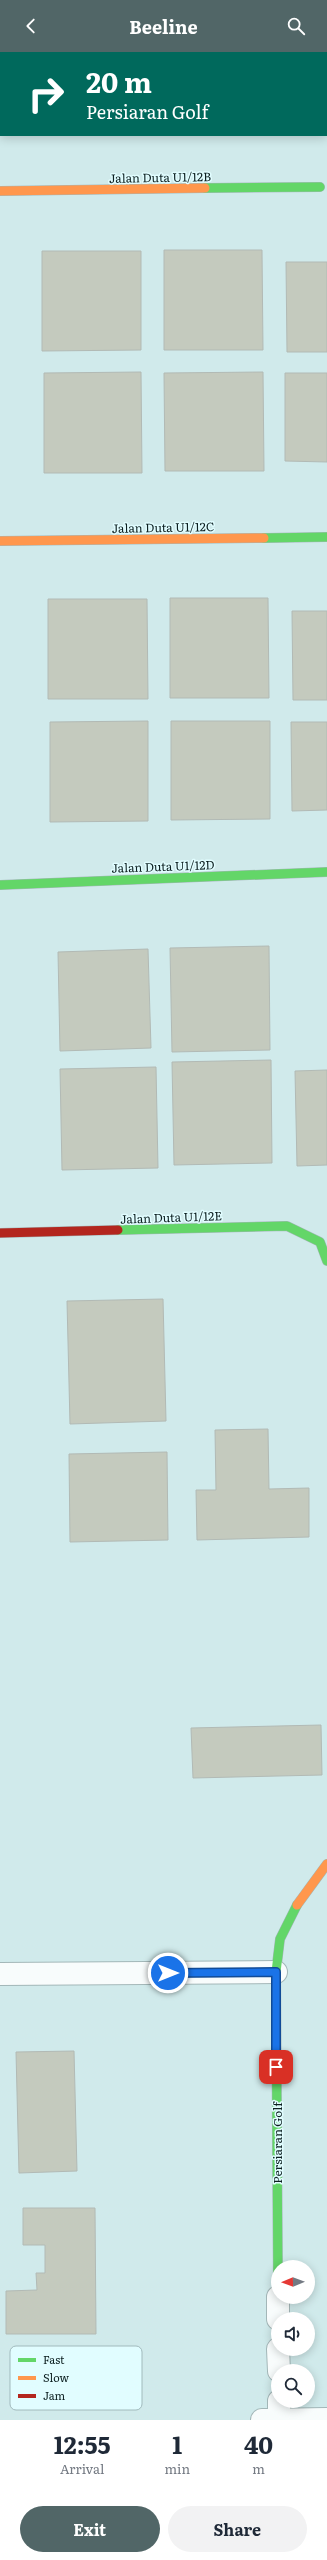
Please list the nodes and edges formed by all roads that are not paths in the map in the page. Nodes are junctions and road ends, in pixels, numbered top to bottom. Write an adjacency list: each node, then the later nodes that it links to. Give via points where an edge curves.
1 (320, 187): 2 (street, Jalan Duta U1/12B)
2 (0, 191)
3 (327, 537): 4 (street, Jalan Duta U1/12C)
4 (0, 541)
5 (327, 872): 6 (street, Jalan Duta U1/12D)
6 (0, 885)
7 (0, 1233): 8 (street, Jalan Duta U1/12E, via 287,1226 320,1242)
8 (327, 1261)
9 (327, 1864): 10 (street, via 294,1909 280,1938)
10 (276, 1972): 11 (street); 12 (street, Persiaran Golf)
11 (0, 1974)
12 (278, 2260)
13 (273, 2413): 14 (street)
14 (327, 2419)

